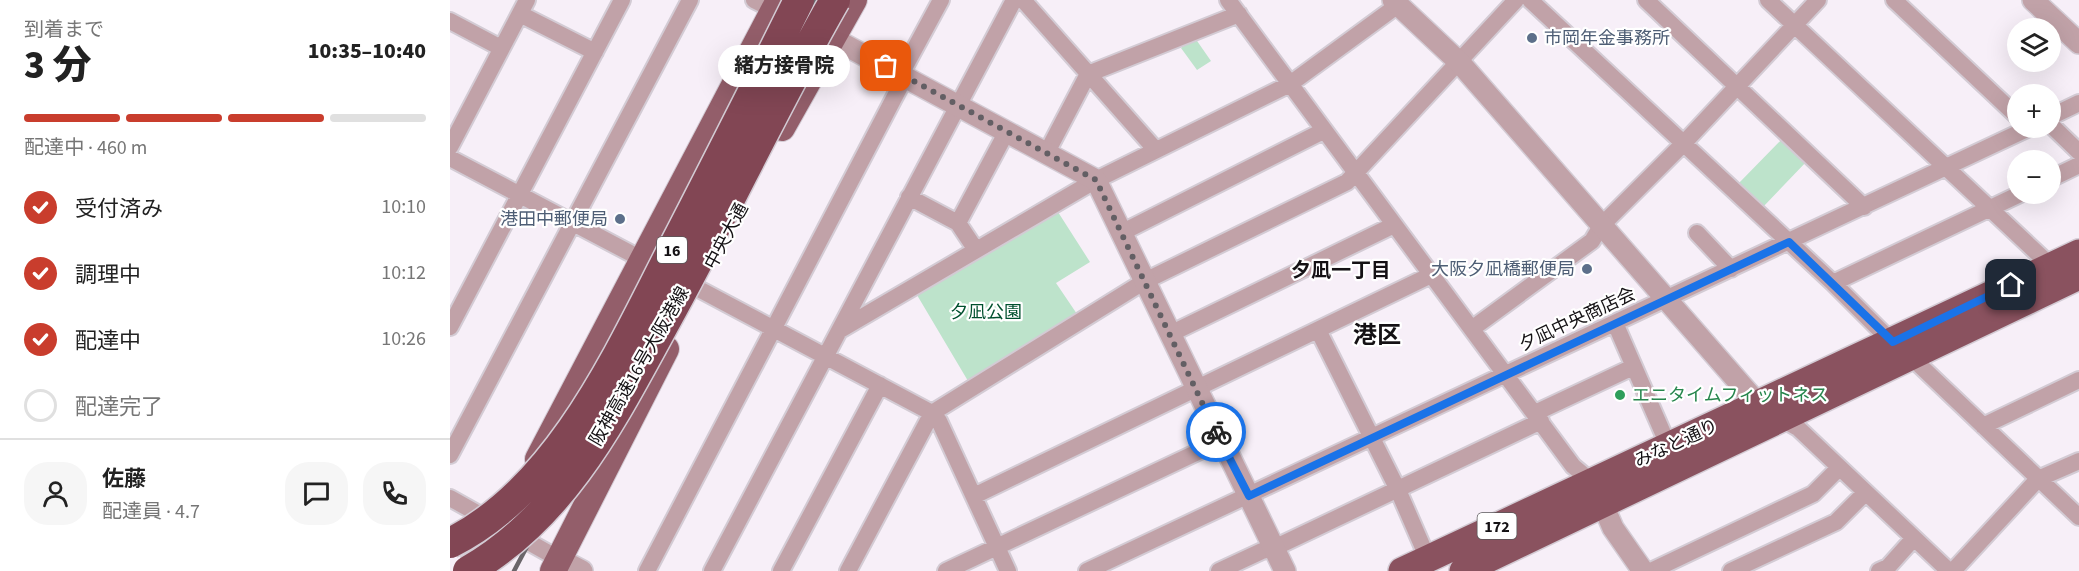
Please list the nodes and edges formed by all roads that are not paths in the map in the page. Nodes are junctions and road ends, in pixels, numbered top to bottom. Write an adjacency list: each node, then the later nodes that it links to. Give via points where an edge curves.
1 (621, 0): 25 (street)
2 (690, 0): 55 (street)
3 (835, 0): 111 (highway, 阪神高速16号大阪港線 / 16, bridge, via 599,440 561,493 524,532)
4 (854, 0): 22 (main road, 中央大通)
5 (941, 0): 28 (street)
6 (1014, 0): 32 (street)
7 (1023, 0): 27 (street)
8 (1228, 0): 19 (street)
9 (1516, 0): 26 (street)
10 (1530, 0): 39 (street)
11 (1646, 0): 30 (street)
12 (1768, 0): 21 (street)
13 (1818, 0): 21 (street)
14 (1894, 0): 33 (street)
15 (2033, 0): 23 (street)
16 (777, 3): 22 (street); 64 (main road); 106 (highway, 阪神高速16号大阪港線 / 16, bridge, via 627,337 576,422 524,488 481,524)
17 (1396, 3): 26 (street); 29 (street)
18 (523, 7): 24 (street); 25 (street)
19 (1239, 14): 27 (street); 29 (street)
20 (450, 21): 24 (street)
21 (1794, 25): 30 (street); 46 (street)
22 (832, 38): 28 (street); 70 (main road, 中央大通)
23 (2079, 43)
24 (501, 48): 40 (street)
25 (595, 52): 50 (street)
26 (1460, 63): 47 (street); 58 (street)
27 (1088, 74): 41 (street); 43 (street)
28 (903, 76): 32 (street); 75 (street)
29 (1290, 84): 35 (street); 41 (street)
30 (1737, 87): 39 (street); 53 (street)
31 (2079, 104): 34 (street)
32 (957, 106): 36 (street); 51 (street)
33 (2007, 107)
34 (2061, 112)
35 (1323, 131): 47 (street); 59 (street)
36 (1006, 133): 43 (street); 56 (street)
37 (2061, 135): 42 (street)
38 (2008, 138): 46 (street, 夕凪中央商店会)
39 (1683, 144): 58 (street); 61 (street)
40 (450, 147)
41 (1155, 149): 49 (street)
42 (2079, 152)
43 (1046, 154): 49 (street)
44 (450, 158): 50 (street)
45 (2079, 165): 48 (street)
46 (1947, 167): 53 (street, 夕凪中央商店会); 54 (street)
47 (1355, 172): 57 (street); 68 (street, via 1347,182)
48 (2061, 174)
49 (1096, 180): 59 (street); 62 (street)
50 (519, 195): 55 (street); 73 (street)
51 (909, 197): 56 (street); 76 (street)
52 (2007, 200): 54 (street)
53 (1864, 207): 61 (street, 夕凪中央商店会)
54 (1990, 208): 67 (street); 69 (street)
55 (573, 223): 64 (street); 93 (street)
56 (958, 223): 62 (street)
57 (1394, 225): 66 (street); 78 (street)
58 (1601, 226): 71 (street); 74 (street, via 1592,241)
59 (1121, 233): 68 (street)
60 (1697, 233): 65 (street)
61 (1789, 242): 65 (street, 夕凪中央商店会); 69 (street)
62 (976, 250): 76 (street)
63 (2079, 253): 67 (highway, みなと通り / 172)
64 (644, 261): 70 (street); 104 (main road)
65 (1731, 269): 71 (street, 夕凪中央商店会)
66 (1431, 274): 74 (street); 77 (street)
67 (2069, 280): 79 (highway, みなと通り / 172)
68 (1145, 281): 78 (street); 87 (street)
69 (1833, 282): 79 (street)
70 (698, 289): 75 (street); 110 (main road, 中央大通)
71 (1665, 300): 72 (street, 夕凪中央商店会); 86 (street)
72 (1615, 323): 81 (street); 82 (street, 夕凪中央商店会)
73 (450, 327)
74 (1473, 328): 82 (street)
75 (774, 329): 80 (street); 114 (street)
76 (840, 330): 80 (street)
77 (1318, 330): 85 (street); 90 (street)
78 (1170, 334): 85 (street)
79 (1901, 349): 86 (highway, みなと通り / 172); 89 (street)
80 (826, 356): 84 (street); 115 (street)
81 (1633, 367): 88 (street); 92 (street)
82 (1506, 374): 88 (street); 90 (street, 夕凪中央商店会)
83 (2079, 380): 89 (street)
84 (880, 385): 87 (street); 116 (street)
85 (1197, 390): 91 (street); 100 (street)
86 (1769, 411): 92 (highway, みなと通り / 172); 95 (street, via 1798,429); 99 (highway, みなと通り / 172)
87 (932, 413): 100 (street); 117 (street)
88 (1538, 417): 97 (street); 99 (street)
89 (1983, 426): 96 (street)
90 (1371, 438): 97 (street); 101 (street, 夕凪中央商店会)
91 (1221, 441): 101 (street); 107 (street)
92 (1669, 447): 99 (highway, みなと通り / 172)
93 (450, 456)
94 (2079, 461): 96 (street)
95 (1839, 468): 98 (street); 126 (street, via 1813,494)
96 (2038, 479): 103 (street); 129 (street)
97 (1398, 490): 108 (street); 109 (street)
98 (1865, 493): 105 (street); 127 (street, via 1836,522)
99 (1598, 494): 109 (highway, みなと通り / 172); 124 (highway, みなと通り / 172); 125 (street, via 1613,528)
100 (974, 496): 107 (street)
101 (1249, 496): 108 (street); 120 (street, 夕凪中央商店会)
102 (450, 498): 104 (street)
103 (2079, 517)
104 (502, 525): 110 (street); 112 (main road)
105 (1914, 538): 128 (street, via 1888,567); 129 (street)
106 (450, 543)
107 (997, 546): 118 (street); 119 (street)
108 (1274, 548): 121 (street); 122 (street)
109 (1428, 559): 123 (highway, みなと通り / 172)
110 (556, 565): 113 (street)
111 (468, 571)
112 (480, 571)
113 (582, 571)
114 (647, 571)
115 (712, 571)
116 (781, 571)
117 (848, 571)
118 (946, 571)
119 (1008, 571)
120 (1087, 571)
121 (1219, 571)
122 (1285, 571)
123 (1402, 571)
124 (1463, 571)
125 (1643, 571)
126 (1651, 571)
127 (1731, 571)
128 (1879, 571)
129 (1951, 571)

